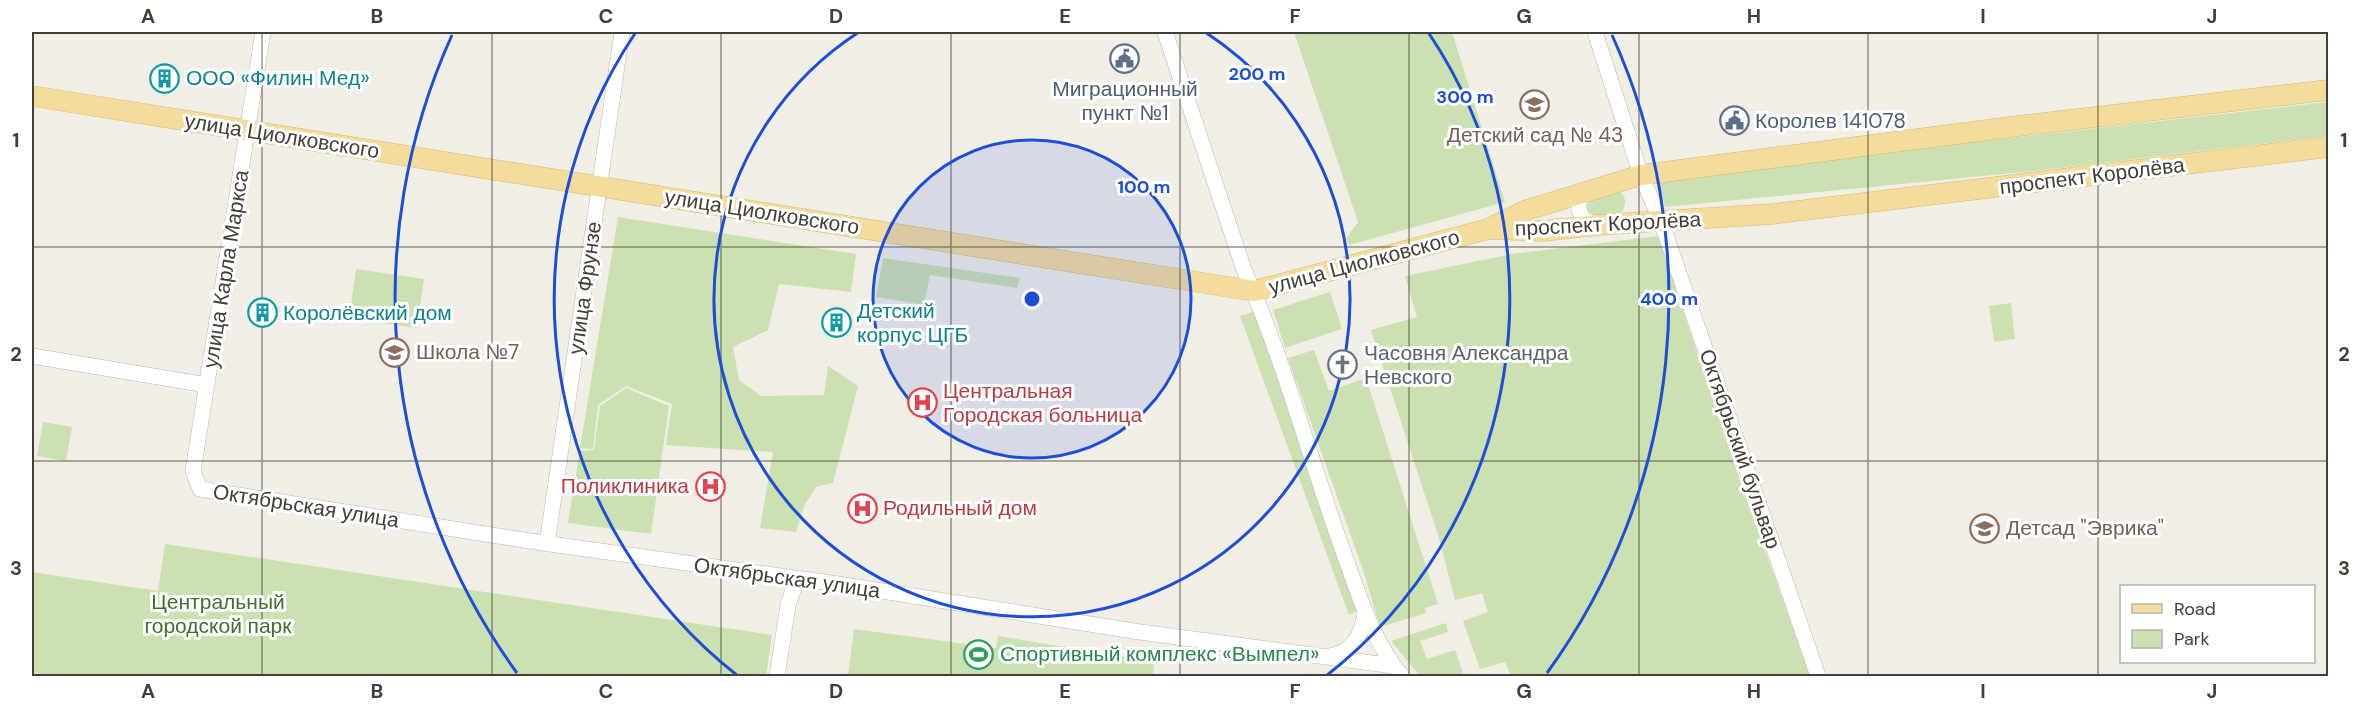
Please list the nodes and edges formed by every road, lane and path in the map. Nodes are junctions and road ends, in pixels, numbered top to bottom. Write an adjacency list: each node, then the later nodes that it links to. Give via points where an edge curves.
1 (263, 32): 7 (street, улица Карла Маркса)
2 (622, 32): 10 (street, улица Фрунзе)
3 (1165, 32): 15 (street)
4 (1595, 32): 9 (street, Октябрьский бульвар)
5 (2328, 90): 9 (main road, проспект Королёва)
6 (32, 96): 7 (main road, улица Циолковского)
7 (248, 130): 10 (main road, улица Циолковского); 17 (street, улица Карла Маркса)
8 (2328, 147): 12 (main road, проспект Королёва, via 1779,213)
9 (1641, 175): 11 (main road, проспект Королёва); 12 (street, Октябрьский бульвар)
10 (599, 186): 15 (main road, улица Циолковского); 19 (street, улица Фрунзе)
11 (1579, 194): 13 (street, via 1583,219); 14 (main road, проспект Королёва, via 1527,210)
12 (1661, 221): 13 (main road, проспект Королёва); 25 (street, Октябрьский бульвар)
13 (1597, 225): 14 (main road, проспект Королёва, via 1543,231)
14 (1484, 230): 15 (main road, улица Циолковского)
15 (1254, 291): 21 (street)
16 (32, 356): 17 (street)
17 (207, 384): 18 (street, улица Карла Маркса)
18 (194, 471): 19 (street, Октябрьская улица, via 200,489)
19 (547, 544): 20 (street, Октябрьская улица)
20 (797, 579): 22 (street, Октябрьская улица); 24 (street, via 788,604)
21 (1365, 611): 22 (street, via 1361,633 1348,649); 23 (street)
22 (1321, 657): 23 (street, Октябрьская улица)
23 (1398, 671)
24 (777, 676)
25 (1818, 676)

